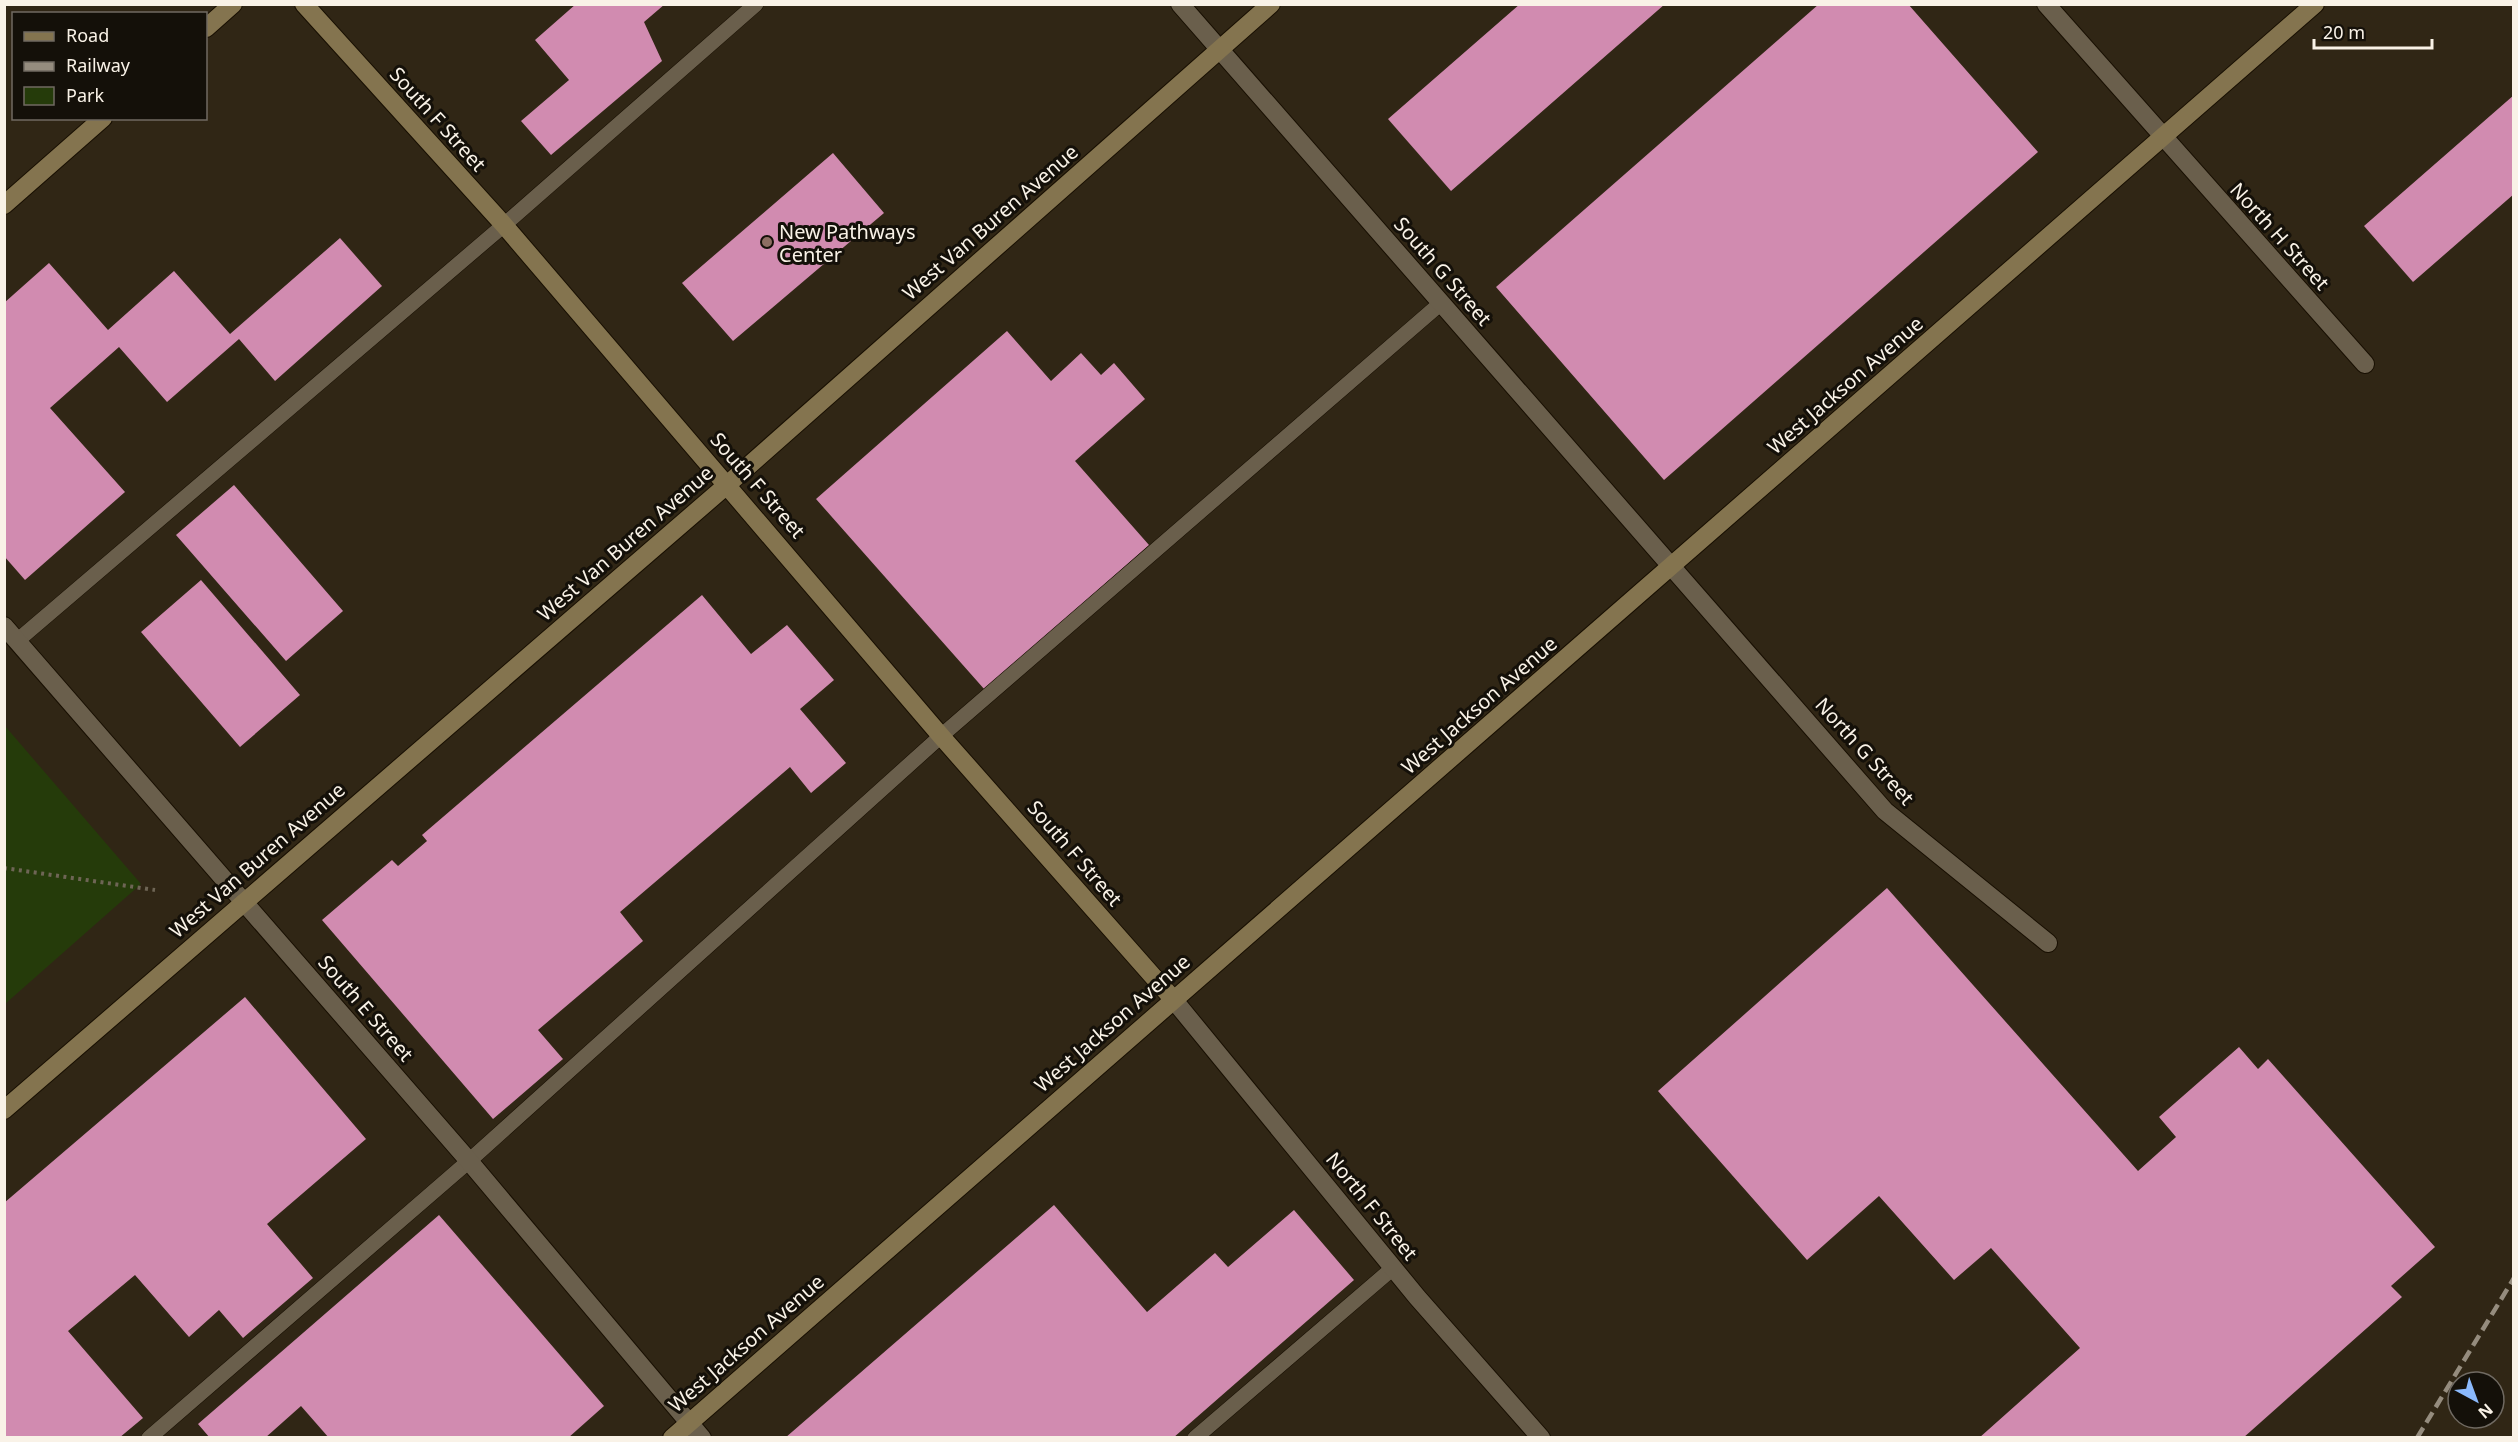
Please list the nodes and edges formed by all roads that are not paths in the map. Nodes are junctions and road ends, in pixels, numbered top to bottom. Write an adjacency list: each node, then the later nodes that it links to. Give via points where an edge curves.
1 (232, 4): 8 (street)
2 (304, 4): 13 (street, South F Street)
3 (756, 4): 13 (lane)
4 (1180, 4): 9 (street, South G Street)
5 (1271, 4): 9 (street, West Van Buren Avenue)
6 (2046, 4): 11 (street, North H Street)
7 (2314, 4): 11 (street, West Jackson Avenue)
8 (207, 27)
9 (1219, 50): 14 (street, South G Street); 16 (street, West Van Buren Avenue)
10 (101, 120): 12 (street)
11 (2162, 137): 15 (street, North H Street); 17 (street, West Jackson Avenue)
12 (4, 205)
13 (504, 225): 16 (street, South F Street); 19 (lane)
14 (1441, 303): 17 (street, South G Street); 20 (lane)
15 (2365, 364)
16 (728, 484): 20 (street, South F Street); 21 (street, West Van Buren Avenue)
17 (1672, 567): 22 (street, North G Street, via 1885,811); 23 (street, West Jackson Avenue)
18 (4, 626): 19 (street, South E Street)
19 (17, 641): 21 (street, South E Street)
20 (941, 736): 23 (street, South F Street); 25 (lane)
21 (244, 901): 24 (street, West Van Buren Avenue); 25 (street, South E Street)
22 (2048, 943)
23 (1173, 999): 26 (street, North F Street); 27 (street, West Jackson Avenue)
24 (4, 1110)
25 (469, 1161): 27 (street, South E Street); 28 (lane)
26 (1393, 1268): 31 (lane); 32 (street, North F Street)
27 (689, 1422): 29 (street, West Jackson Avenue); 30 (street, South E Street)
28 (149, 1437)
29 (672, 1437)
30 (702, 1437)
31 (1195, 1437)
32 (1541, 1437)

